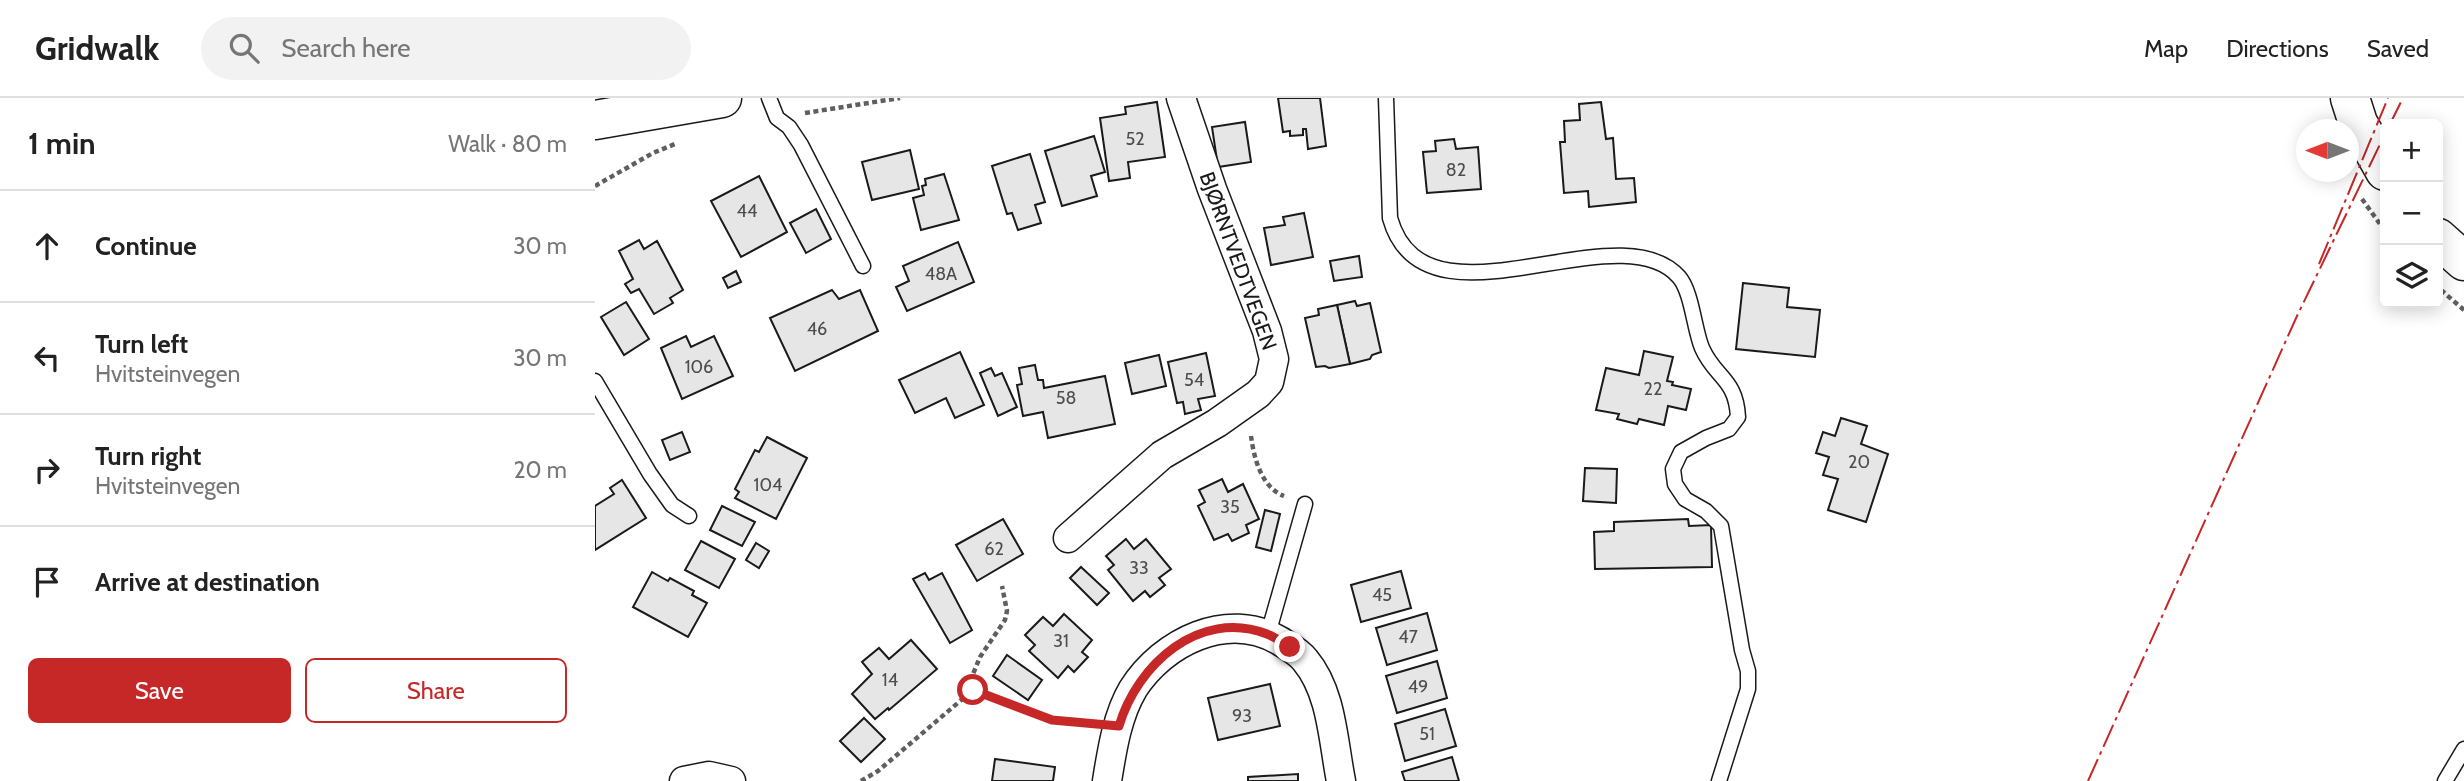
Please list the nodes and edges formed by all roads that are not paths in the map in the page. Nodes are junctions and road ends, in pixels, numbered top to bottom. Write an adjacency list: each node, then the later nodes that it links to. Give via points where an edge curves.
1 (722, 98): 6 (main road)
2 (769, 98): 10 (lane, via 777,118 801,145)
3 (1181, 98): 14 (street, BJØRNTVEDTVEGEN, via 1267,331 1274,359 1269,382 1217,423 1162,456)
4 (1386, 98): 21 (lane, via 1390,218 1395,235 1409,253 1426,264 1482,272 1613,255 1664,265 1680,278 1703,352 1730,384 1737,400 1738,417 1730,429 1681,453 1673,469 1675,484 1685,499 1721,526 1748,671 1748,689)
5 (2350, 98): 7 (main road)
6 (595, 120)
7 (2380, 162)
8 (2443, 242): 9 (main road)
9 (2464, 261)
10 (863, 266)
11 (595, 381): 13 (lane, via 650,474 672,505)
12 (1305, 504): 15 (lane)
13 (689, 516)
14 (1068, 538)
15 (1268, 634): 19 (street, via 1232,628 1193,637 1162,656 1133,689); 20 (street, via 1304,658 1324,691)
16 (2464, 749): 22 (lane)
17 (684, 781): 18 (street, via 709,776)
18 (731, 781)
19 (1107, 781)
20 (1341, 781)
21 (1719, 781)
22 (2445, 781)

